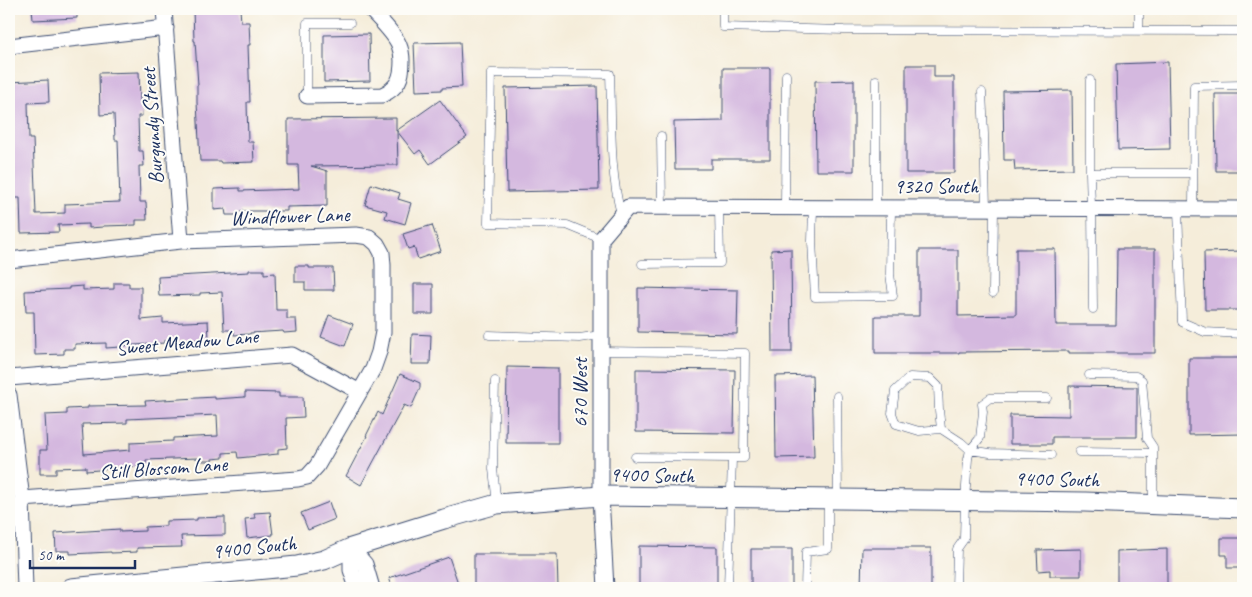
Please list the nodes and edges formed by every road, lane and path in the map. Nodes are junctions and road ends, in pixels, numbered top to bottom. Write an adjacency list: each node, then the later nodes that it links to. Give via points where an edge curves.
1 (164, 9): 6 (street, Burgundy Street)
2 (370, 9): 15 (street, via 400,46 402,71 397,85 382,95)
3 (723, 9): 7 (lane, via 723,27)
4 (1140, 9): 7 (lane)
5 (350, 23): 15 (lane, via 307,23)
6 (166, 28): 9 (street); 30 (street, Burgundy Street)
7 (1139, 30): 8 (lane)
8 (1243, 31)
9 (9, 46)
10 (786, 75): 22 (lane)
11 (876, 80): 24 (lane)
12 (1090, 80): 17 (lane)
13 (1243, 85): 18 (lane, via 1194,86)
14 (982, 92): 21 (lane)
15 (307, 96)
16 (660, 136): 19 (lane)
17 (1090, 173): 18 (lane); 25 (lane)
18 (1193, 173): 26 (lane)
19 (662, 207): 20 (street, 9320 South); 28 (street, 9320 South)
20 (719, 207): 22 (street, 9320 South); 32 (lane, via 720,263)
21 (990, 207): 24 (street, 9320 South); 25 (street, 9320 South); 33 (lane)
22 (785, 208): 23 (street, 9320 South)
23 (813, 208): 24 (street, 9320 South); 24 (lane, via 815,297 893,296)
24 (883, 208)
25 (1092, 208): 26 (street, 9320 South); 34 (lane)
26 (1186, 209): 27 (street, 9320 South); 35 (lane, via 1182,322 1205,332)
27 (1243, 209)
28 (625, 211): 29 (street); 29 (lane, via 617,199 614,178 610,74 491,73 488,223 567,225)
29 (601, 239): 37 (street, 670 West)
30 (181, 241): 31 (street, Windflower Lane); 41 (street, Windflower Lane, via 356,235 373,240 382,253 383,332 373,369)
31 (9, 260)
32 (642, 264)
33 (993, 293)
34 (1093, 309)
35 (1243, 334)
36 (490, 336): 37 (lane, via 579,338)
37 (601, 343): 51 (lane, via 745,353 744,458); 53 (street, 670 West)
38 (1089, 375): 48 (lane, via 1136,376 1142,380 1148,438)
39 (9, 378): 41 (street, Sweet Meadow Lane, via 292,356)
40 (495, 382): 58 (lane, via 493,469)
41 (360, 392): 52 (street, Windflower Lane, via 317,466)
42 (9, 395): 56 (street)
43 (837, 396): 55 (lane)
44 (1047, 398): 46 (lane, via 990,398 982,404 980,438)
45 (941, 429): 45 (lane, via 938,386 930,378 910,377 895,391 892,413 896,424 919,431); 46 (lane)
46 (970, 450): 49 (lane); 57 (lane)
47 (1079, 452): 48 (lane)
48 (1153, 453): 59 (lane)
49 (1051, 455)
50 (635, 457): 51 (lane)
51 (732, 458): 54 (lane)
52 (307, 477): 56 (street, Still Blossom Lane)
53 (601, 496): 54 (street, 9400 South); 58 (street, 9400 South); 66 (street, 670 West)
54 (730, 498): 55 (street, 9400 South); 67 (lane)
55 (833, 499): 57 (street, 9400 South); 68 (lane, via 828,549 806,552)
56 (22, 500): 62 (street)
57 (965, 500): 59 (street, 9400 South); 69 (lane, via 964,539 957,549)
58 (497, 504): 61 (street, 9400 South)
59 (1153, 504): 60 (street, 9400 South)
60 (1243, 508)
61 (351, 548): 63 (street, 9400 South, via 324,560 297,566); 64 (street, via 351,570); 65 (street, via 365,564)
62 (25, 588)
63 (71, 588)
64 (357, 588)
65 (372, 588)
66 (606, 588)
67 (728, 588)
68 (805, 588)
69 (956, 588)

